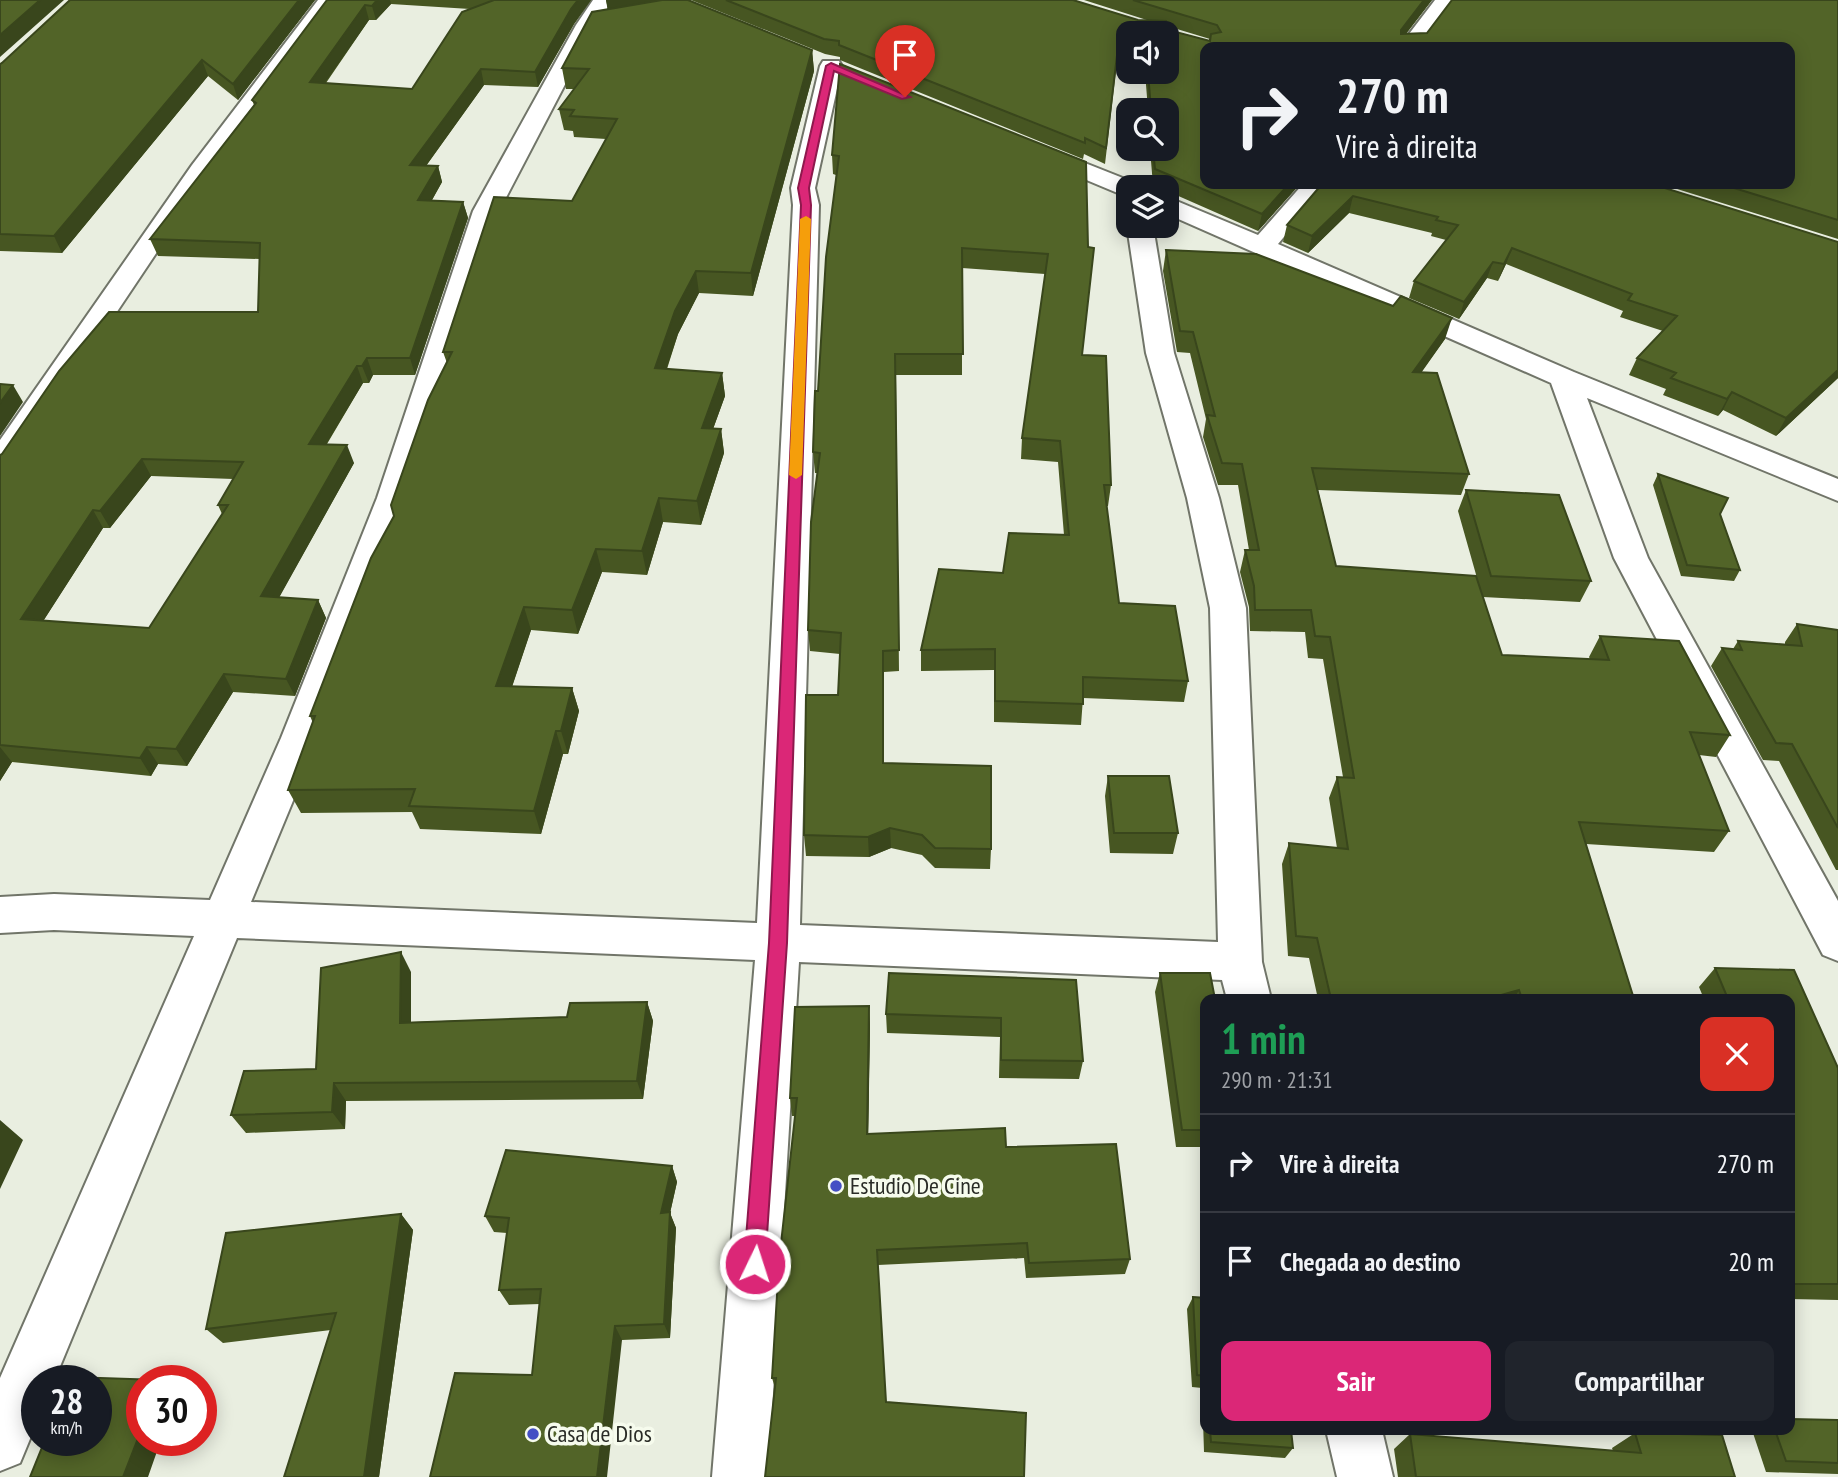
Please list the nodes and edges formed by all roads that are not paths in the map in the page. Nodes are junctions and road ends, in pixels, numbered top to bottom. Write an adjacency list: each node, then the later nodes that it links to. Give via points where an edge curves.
1 (329, 0): 13 (street, via 123,278)
2 (1446, 0): 4 (street)
3 (600, 15): 16 (street, via 486,211 393,498)
4 (1414, 42)
5 (831, 66): 18 (street, via 803,188 806,205)
6 (1017, 143): 7 (street)
7 (1116, 184)
8 (1312, 189): 11 (street)
9 (1179, 210): 11 (street)
10 (1142, 238): 19 (street, via 1160,353 1203,498 1228,608)
11 (1263, 245): 12 (street)
12 (1564, 378): 14 (street); 17 (street, via 1632,558)
13 (0, 463)
14 (1838, 491)
15 (11, 915): 16 (street, via 54,912)
16 (224, 919): 18 (street); 21 (street)
17 (1838, 942)
18 (778, 943): 19 (street); 22 (street)
19 (1244, 981)
20 (1355, 1435): 23 (street)
21 (0, 1443)
22 (740, 1477)
23 (1365, 1477)

